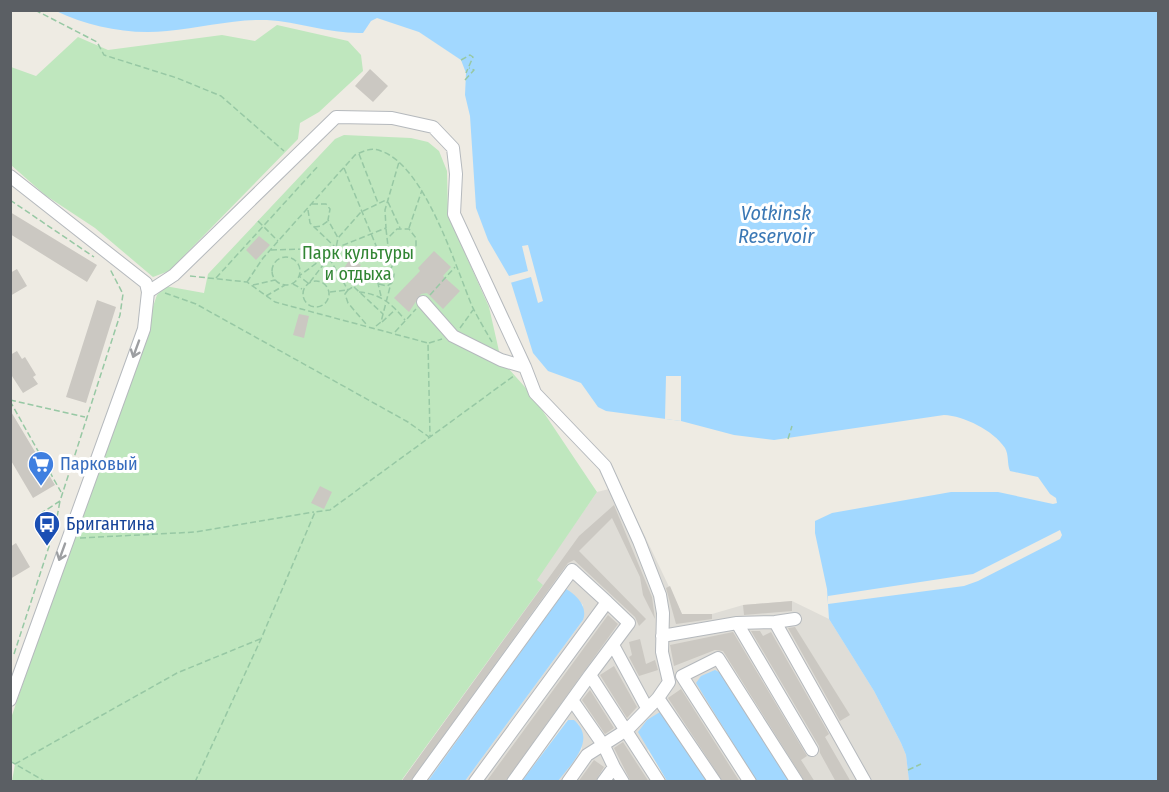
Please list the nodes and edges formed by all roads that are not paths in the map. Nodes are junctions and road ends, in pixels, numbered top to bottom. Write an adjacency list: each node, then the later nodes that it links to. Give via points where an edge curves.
1 (10, 176): 2 (street, via 146,283)
2 (151, 291): 4 (street, via 174,275 336,117 392,118 433,127 453,148 454,214); 15 (street, one-way to 15, via 144,329)
3 (423, 302): 4 (street, via 453,336 501,360)
4 (525, 367): 9 (street, via 535,393 605,466 660,595)
5 (607, 602): 10 (street, via 629,623); 22 (street, via 572,570); 23 (street)
6 (795, 619): 7 (street)
7 (775, 622): 8 (street); 32 (street)
8 (737, 623): 9 (street); 20 (street)
9 (662, 636): 13 (street)
10 (613, 645): 11 (street); 17 (street)
11 (590, 675): 16 (street); 18 (street)
12 (682, 676): 13 (street); 30 (street); 31 (street, via 718,658)
13 (669, 682): 14 (street)
14 (658, 698): 17 (street); 29 (street)
15 (10, 700)
16 (572, 700): 19 (street); 24 (street)
17 (647, 708): 18 (street)
18 (628, 729): 19 (street); 28 (street)
19 (604, 746): 21 (street); 25 (street, via 586,755)
20 (812, 750)
21 (614, 768): 26 (street); 27 (street)
22 (418, 782)
23 (475, 782)
24 (513, 782)
25 (568, 782)
26 (603, 782)
27 (623, 782)
28 (659, 782)
29 (715, 782)
30 (750, 782)
31 (797, 782)
32 (865, 782)

